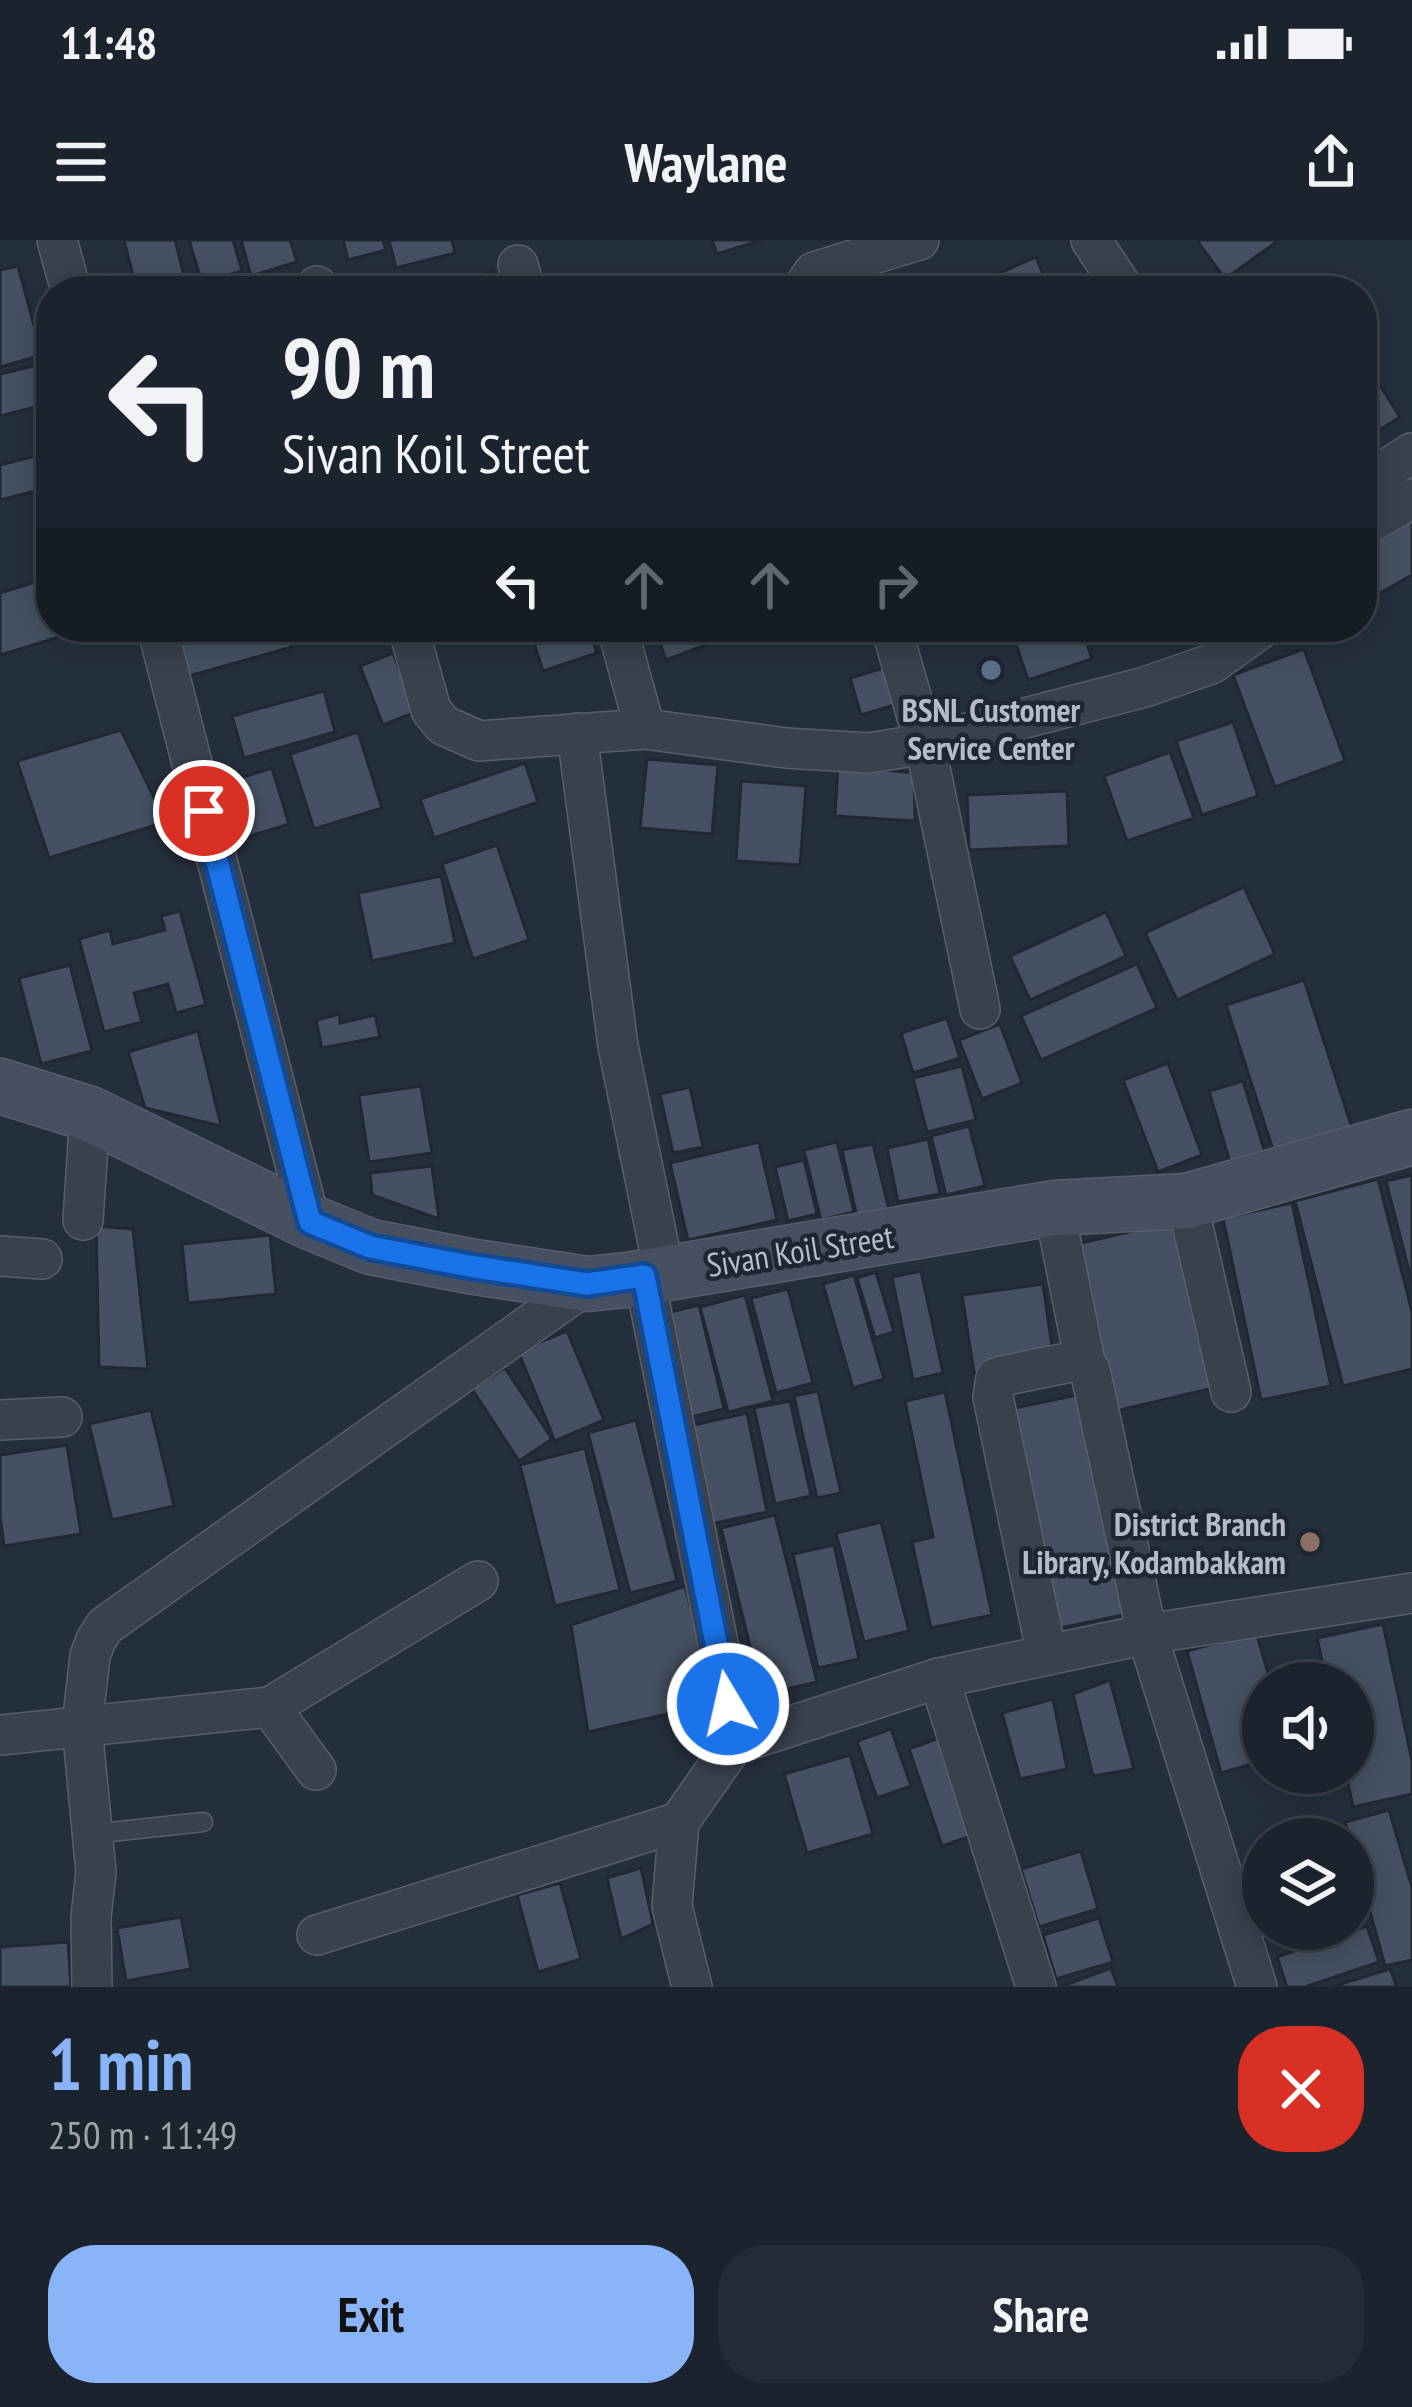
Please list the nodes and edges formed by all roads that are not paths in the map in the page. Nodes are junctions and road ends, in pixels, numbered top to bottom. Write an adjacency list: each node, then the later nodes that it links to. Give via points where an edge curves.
1 (57, 240): 4 (street)
2 (919, 240): 5 (street)
3 (1091, 240): 6 (street)
4 (66, 276)
5 (811, 276)
6 (1115, 276)
7 (1410, 458): 8 (street)
8 (1377, 477)
9 (1412, 499): 10 (street)
10 (1377, 519)
11 (161, 642): 26 (street)
12 (412, 642): 17 (street, via 431,710 443,724 479,741)
13 (621, 642): 16 (street)
14 (895, 642): 18 (street)
15 (1241, 642): 18 (street, via 1210,664 1145,687)
16 (645, 729): 17 (street); 18 (street, via 869,753)
17 (577, 733): 29 (street)
18 (925, 744): 19 (street)
19 (980, 1009)
20 (0, 1086): 21 (street, Sivan Koil Street)
21 (90, 1114): 25 (street); 26 (street, Sivan Koil Street)
22 (1412, 1136): 23 (street, Sivan Koil Street)
23 (1187, 1201): 24 (street, Sivan Koil Street); 32 (street)
24 (1054, 1208): 29 (street, Sivan Koil Street); 31 (street)
25 (83, 1220)
26 (310, 1222): 30 (street, Sivan Koil Street, via 370,1247)
27 (0, 1256): 28 (street)
28 (42, 1259)
29 (654, 1274): 30 (street, Sivan Koil Street); 43 (street)
30 (587, 1284): 41 (street, via 105,1626 90,1656)
31 (1085, 1362): 37 (street); 38 (street, via 993,1384)
32 (1231, 1392)
33 (62, 1417): 34 (street)
34 (0, 1420)
35 (478, 1581): 40 (street)
36 (1412, 1592): 37 (street)
37 (1147, 1634): 38 (street); 52 (street)
38 (1047, 1655): 39 (street)
39 (939, 1678): 43 (street); 51 (street)
40 (270, 1707): 41 (street); 44 (street)
41 (82, 1726): 42 (street); 47 (street)
42 (0, 1735)
43 (734, 1745): 46 (street)
44 (316, 1771)
45 (203, 1822): 47 (lane)
46 (680, 1822): 48 (street); 50 (street, via 672,1906)
47 (92, 1834): 49 (street)
48 (317, 1935)
49 (92, 1987)
50 (692, 1987)
51 (1036, 1987)
52 (1257, 1987)

